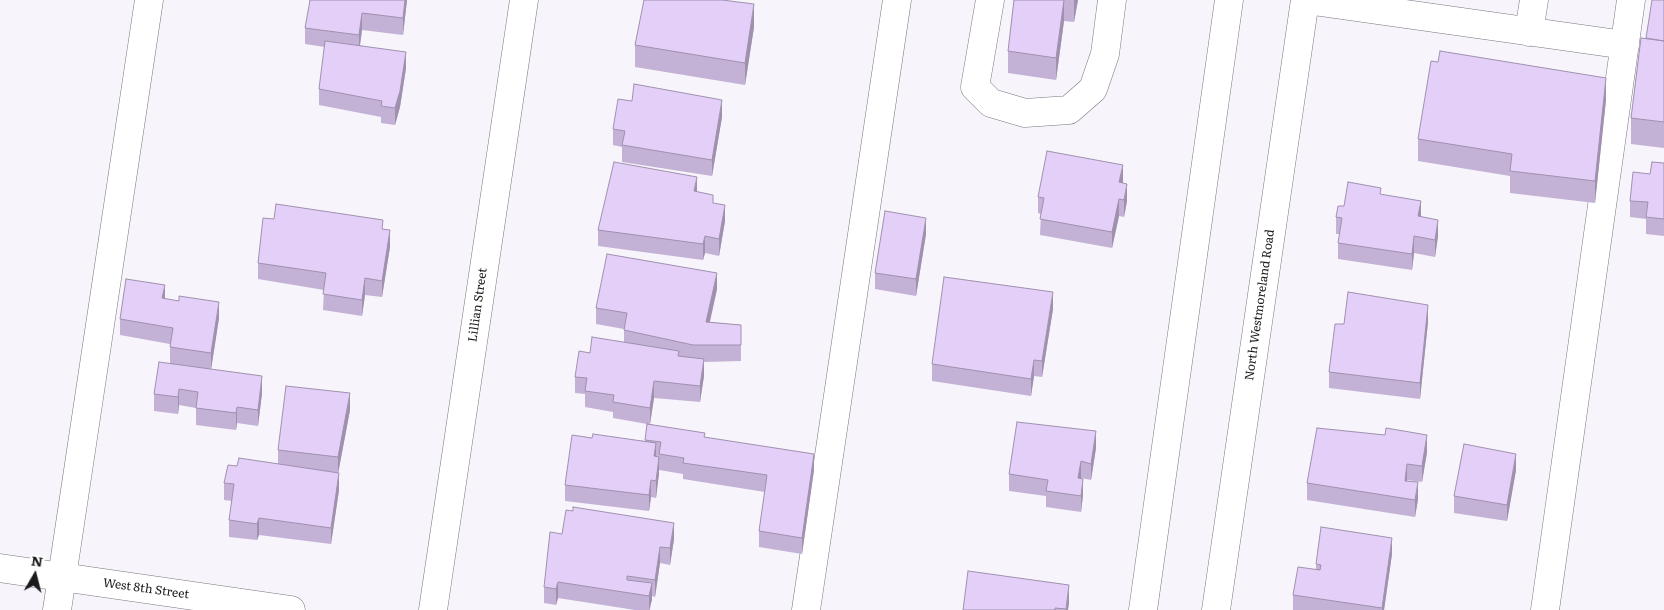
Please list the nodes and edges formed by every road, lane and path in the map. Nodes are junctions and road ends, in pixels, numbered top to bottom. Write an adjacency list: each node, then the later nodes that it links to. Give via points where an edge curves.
1 (149, 0): 14 (main road)
2 (524, 0): 17 (main road, Lillian Street)
3 (897, 0): 18 (main road)
4 (990, 0): 5 (main road, via 975,87 991,103 1025,112 1069,110 1093,89 1104,54)
5 (1112, 0)
6 (1229, 0): 19 (main road)
7 (1305, 0): 10 (main road); 20 (main road, North Westmoreland Road)
8 (1534, 0): 11 (main road)
9 (1631, 0): 12 (main road)
10 (1359, 4): 11 (main road)
11 (1529, 32): 12 (main road)
12 (1625, 46): 21 (main road)
13 (0, 568): 14 (main road, West 8th Street)
14 (62, 577): 15 (main road); 16 (main road, West 8th Street)
15 (57, 610)
16 (291, 610)
17 (433, 610)
18 (806, 610)
19 (1143, 610)
20 (1216, 610)
21 (1545, 610)

